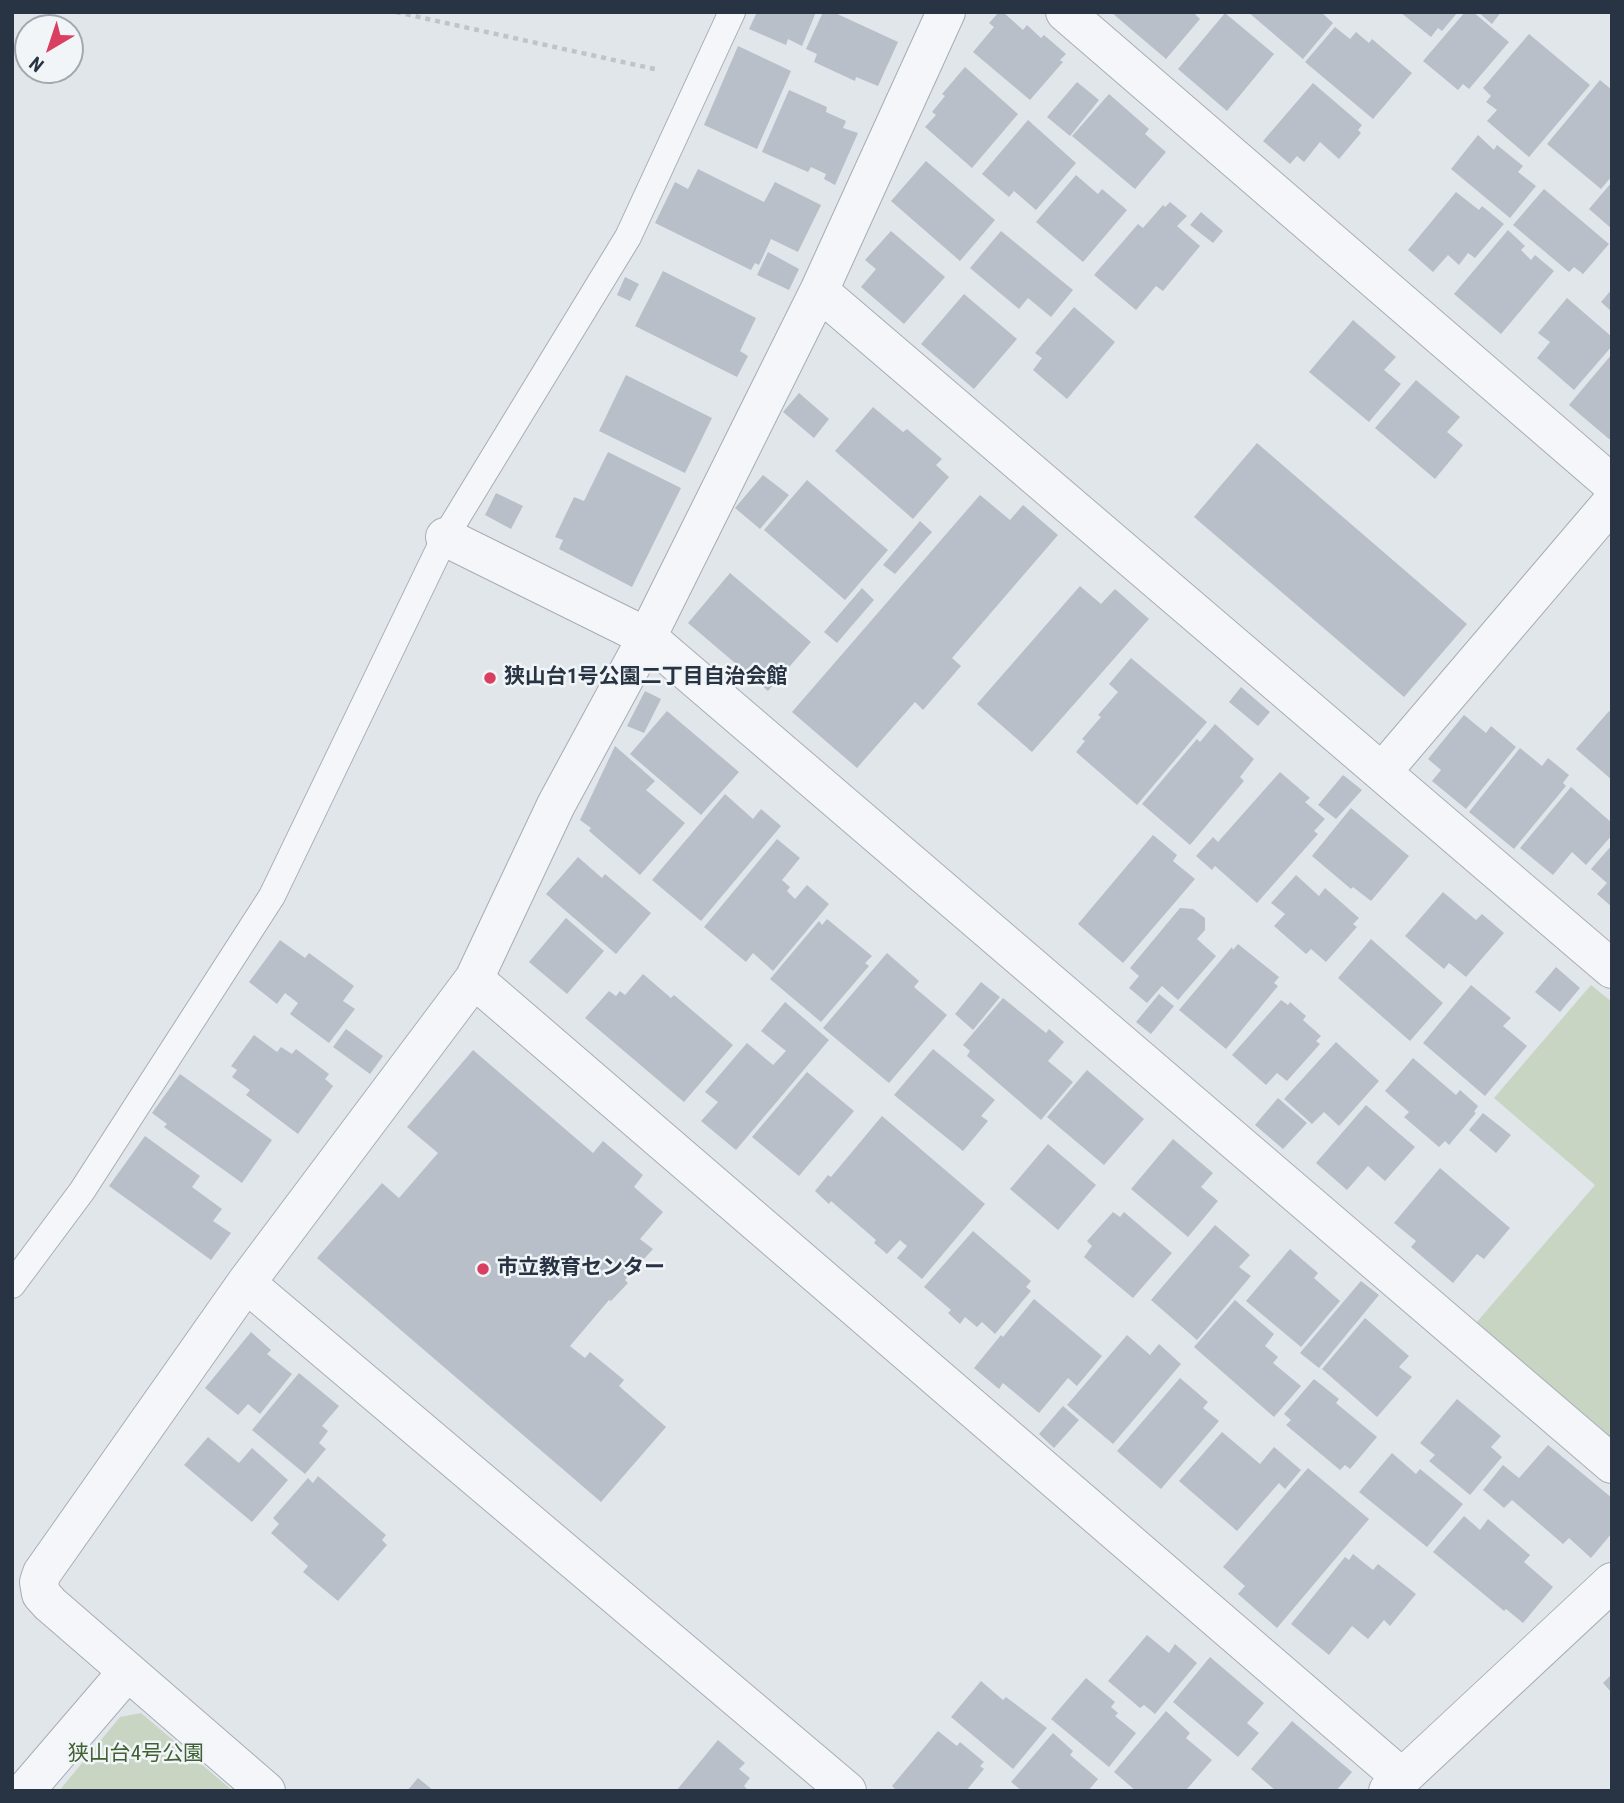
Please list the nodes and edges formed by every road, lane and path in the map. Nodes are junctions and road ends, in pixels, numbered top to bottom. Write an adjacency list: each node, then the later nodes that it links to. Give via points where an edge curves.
1 (396, 12): 5 (path)
2 (732, 12): 5 (lane)
3 (946, 12): 6 (street)
4 (1065, 12): 7 (street)
5 (701, 79): 9 (lane, via 628,237)
6 (819, 291): 10 (street); 11 (street)
7 (1612, 484)
8 (1612, 502): 11 (street)
9 (445, 537): 10 (street); 15 (lane, via 272,896 82,1191)
10 (646, 637): 13 (street, via 556,805); 16 (street)
11 (1382, 772): 12 (street)
12 (1612, 968)
13 (474, 979): 14 (street); 19 (street)
14 (246, 1283): 18 (street, via 39,1582 41,1594); 22 (street)
15 (12, 1285)
16 (1612, 1464)
17 (1612, 1582): 19 (street)
18 (128, 1672): 20 (street); 21 (street)
19 (1395, 1784)
20 (24, 1791)
21 (266, 1791)
22 (847, 1791)

